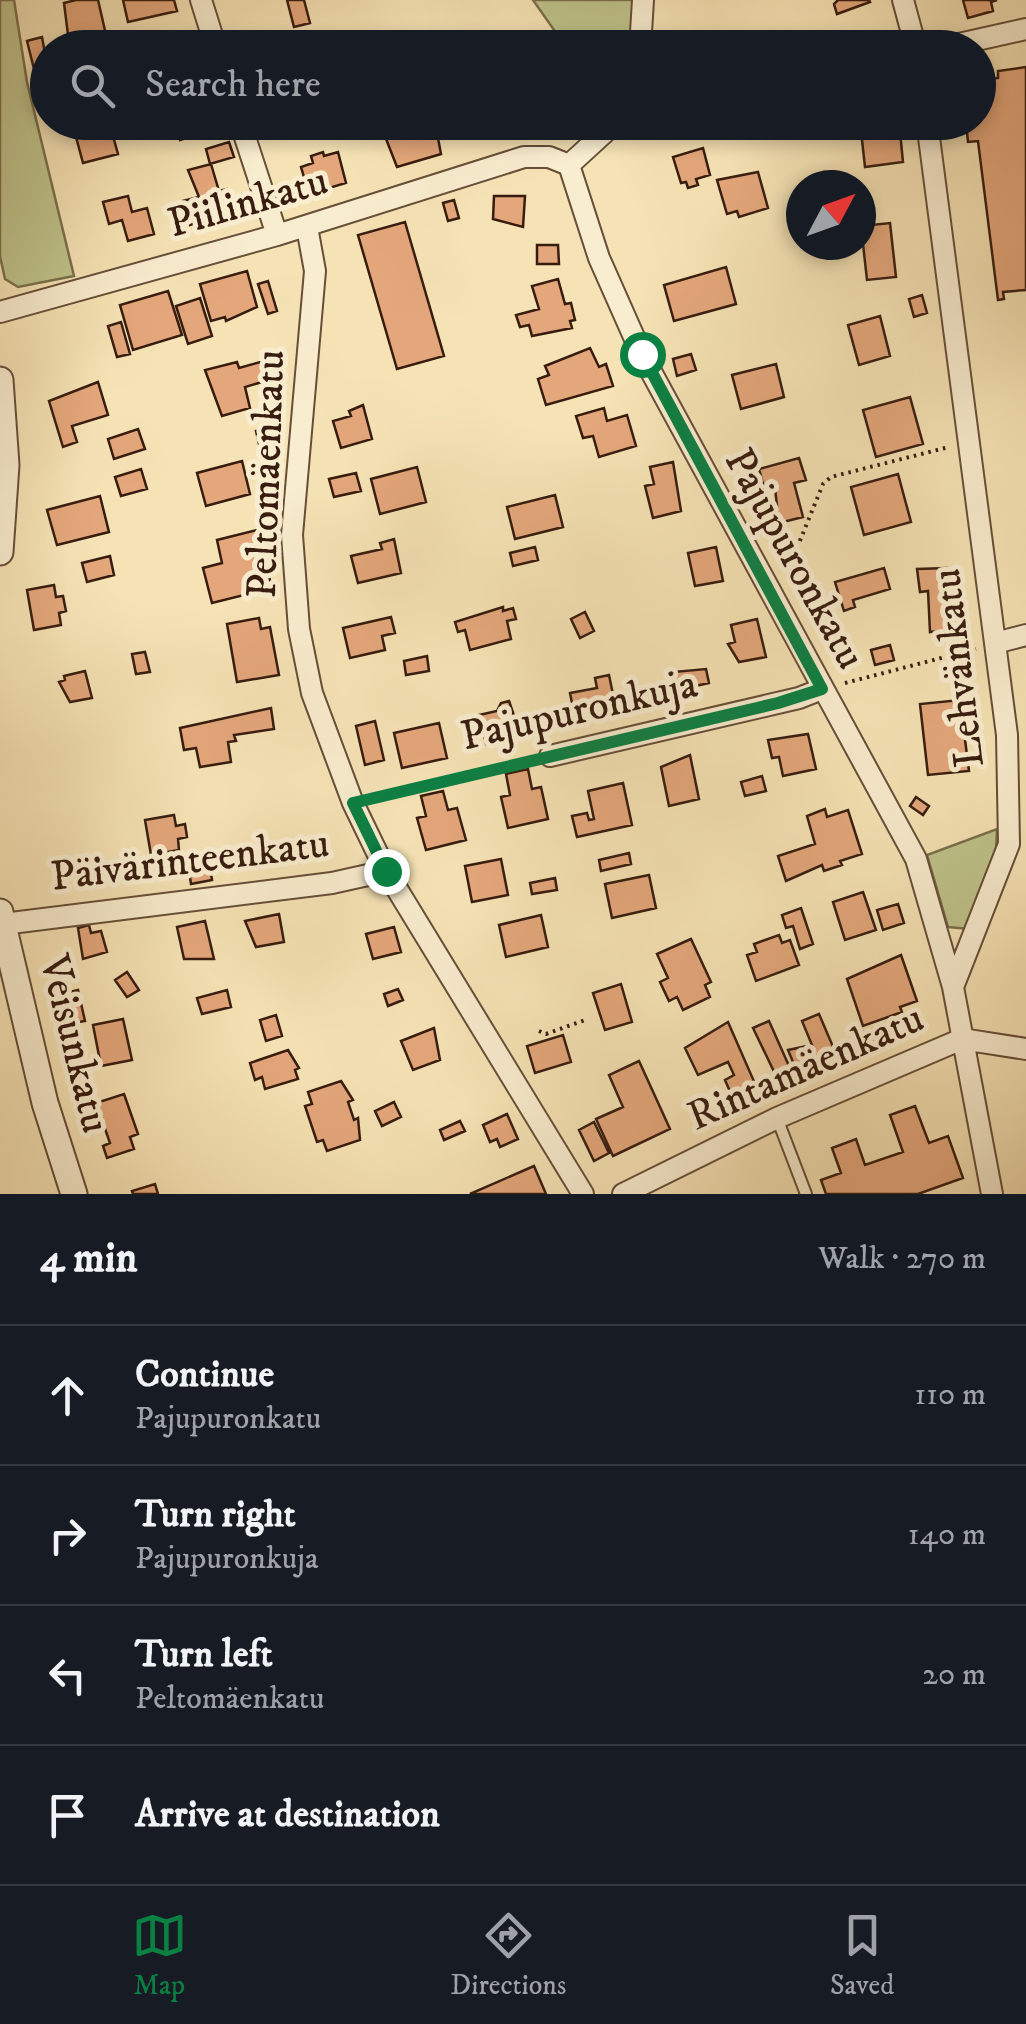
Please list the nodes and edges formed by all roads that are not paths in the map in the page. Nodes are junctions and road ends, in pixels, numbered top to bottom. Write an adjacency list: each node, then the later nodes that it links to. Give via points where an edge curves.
1 (201, 0): 5 (street)
2 (643, 0): 6 (street)
3 (903, 0): 7 (street)
4 (1026, 29): 8 (street)
5 (210, 30)
6 (641, 30)
7 (911, 30)
8 (996, 36)
9 (246, 140): 14 (street)
10 (597, 140): 12 (street)
11 (929, 140): 19 (street, Lehvänkatu)
12 (570, 165): 13 (street, Piilinkatu, via 524,157); 20 (street, Pajupuronkatu, via 612,291)
13 (306, 227): 14 (street, Piilinkatu); 22 (street, Peltomäenkatu, via 316,271 293,570 312,693)
14 (278, 236): 15 (street, Piilinkatu)
15 (0, 312)
16 (0, 380): 17 (street, via 6,465)
17 (0, 552)
18 (1026, 635): 19 (street)
19 (994, 643): 24 (street, Lehvänkatu, via 1008,735 1009,844)
20 (822, 689): 21 (street, Pajupuronkuja); 24 (street, Pajupuronkatu, via 916,859)
21 (550, 756)
22 (386, 871): 23 (street, Päivärinteenkatu); 29 (street, Peltomäenkatu)
23 (1, 918): 28 (street, Veisunkatu)
24 (953, 987): 25 (street)
25 (962, 1039): 26 (street, Rintamäenkatu); 27 (street, Rintamäenkatu); 32 (street)
26 (1026, 1049)
27 (777, 1118): 30 (street, Rintamäenkatu); 31 (lane)
28 (74, 1194)
29 (583, 1194)
30 (623, 1194)
31 (806, 1194)
32 (992, 1194)

